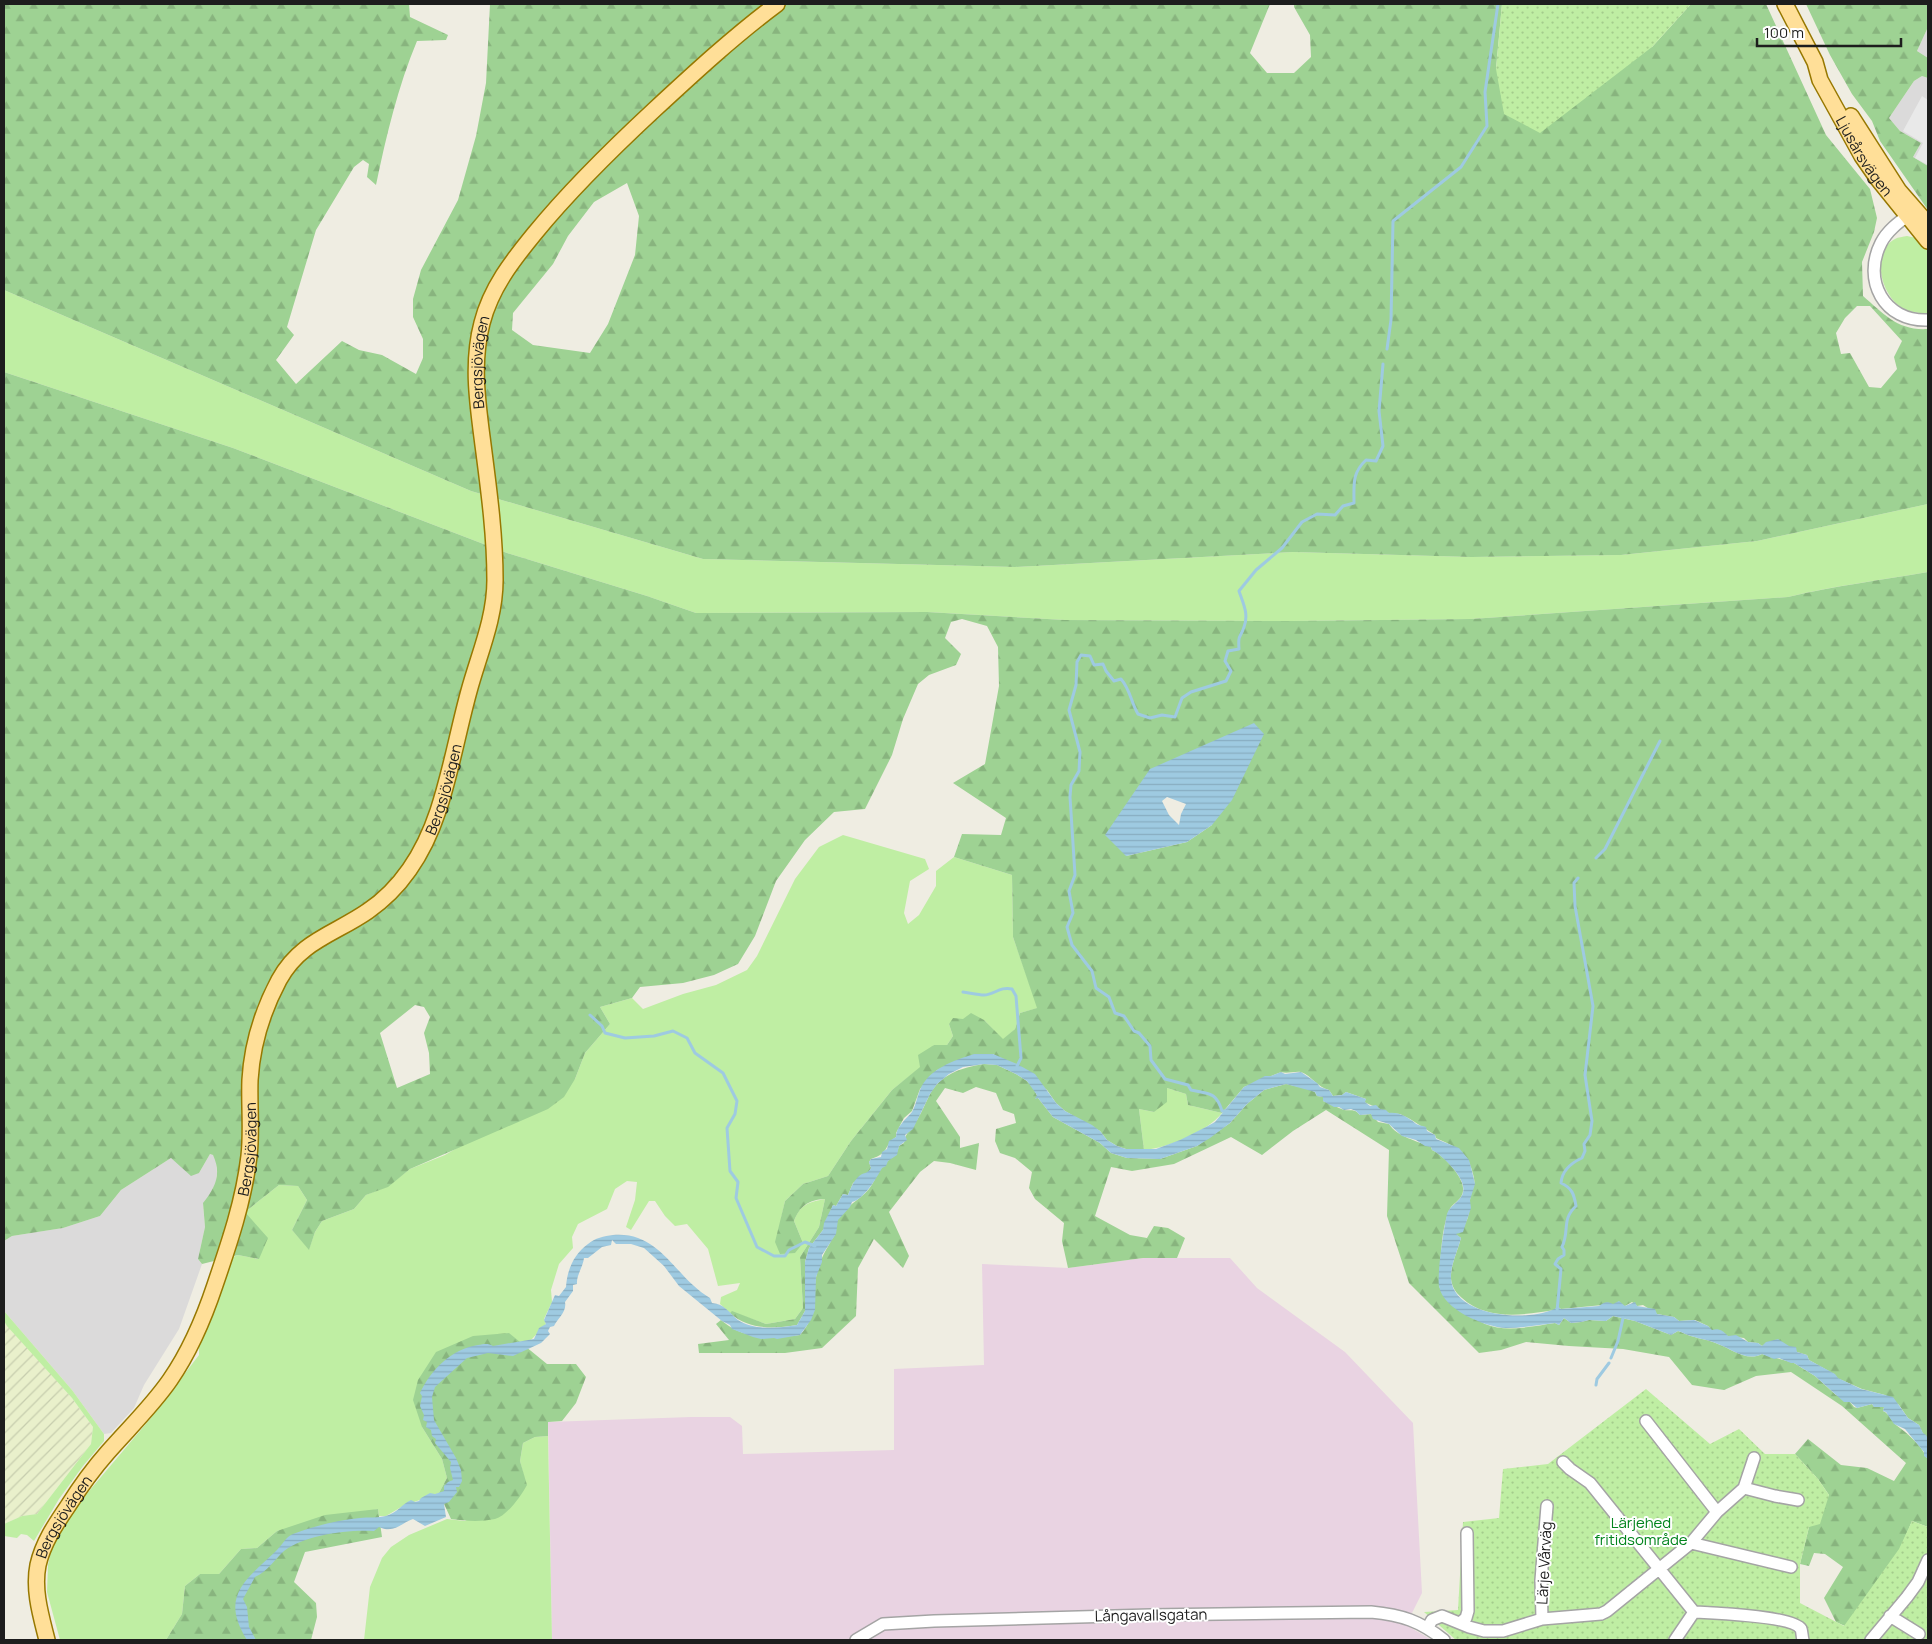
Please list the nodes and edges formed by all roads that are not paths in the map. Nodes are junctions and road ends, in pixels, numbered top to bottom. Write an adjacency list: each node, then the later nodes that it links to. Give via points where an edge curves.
1 (777, 4): 18 (main road, Bergsjövägen, via 722,48 602,159 527,243 494,292 482,325 476,373 493,529 494,598 437,814 422,850 394,888 368,912 304,948 279,980 252,1055 249,1158 243,1190 204,1317 170,1380 94,1469 55,1524 43,1548)
2 (1785, 4): 3 (main road, Ljusårsvägen, via 1815,62 1827,76)
3 (1911, 213): 4 (main road, Ljusårsvägen); 5 (main road, Ljusårsvägen); 6 (street, via 1888,232 1882,242 1876,255 1875,282 1878,292 1894,310 1910,318)
4 (1928, 224)
5 (1928, 241)
6 (1928, 320)
7 (1646, 1421): 13 (street)
8 (1754, 1458): 10 (street)
9 (1563, 1462): 19 (street, via 1590,1483)
10 (1744, 1488): 11 (street); 13 (street)
11 (1798, 1500)
12 (1547, 1506): 22 (street, Lärje Vårväg, via 1541,1580)
13 (1717, 1512): 15 (street)
14 (1467, 1533): 23 (street, via 1468,1611)
15 (1691, 1543): 17 (street); 19 (street)
16 (1928, 1560): 21 (street, via 1918,1582)
17 (1791, 1567)
18 (38, 1569): 26 (main road, Bergsjövägen, via 31,1603); 27 (main road, Bergsjövägen, via 36,1584)
19 (1659, 1569): 20 (street); 22 (street, via 1601,1614)
20 (1694, 1612): 30 (street); 31 (street, via 1780,1620 1801,1629)
21 (1890, 1616): 25 (street); 32 (street)
22 (1542, 1619): 23 (street, via 1502,1631 1484,1631)
23 (1460, 1623): 24 (street, via 1442,1616 1432,1620)
24 (1428, 1627): 28 (street, Långavallsgatan, via 1395,1614 1371,1612 1122,1616 883,1624); 29 (street, Långavallsgatan)
25 (1919, 1634)
26 (38, 1640)
27 (48, 1640)
28 (856, 1640)
29 (1444, 1640)
30 (1676, 1640)
31 (1803, 1640)
32 (1871, 1640)

